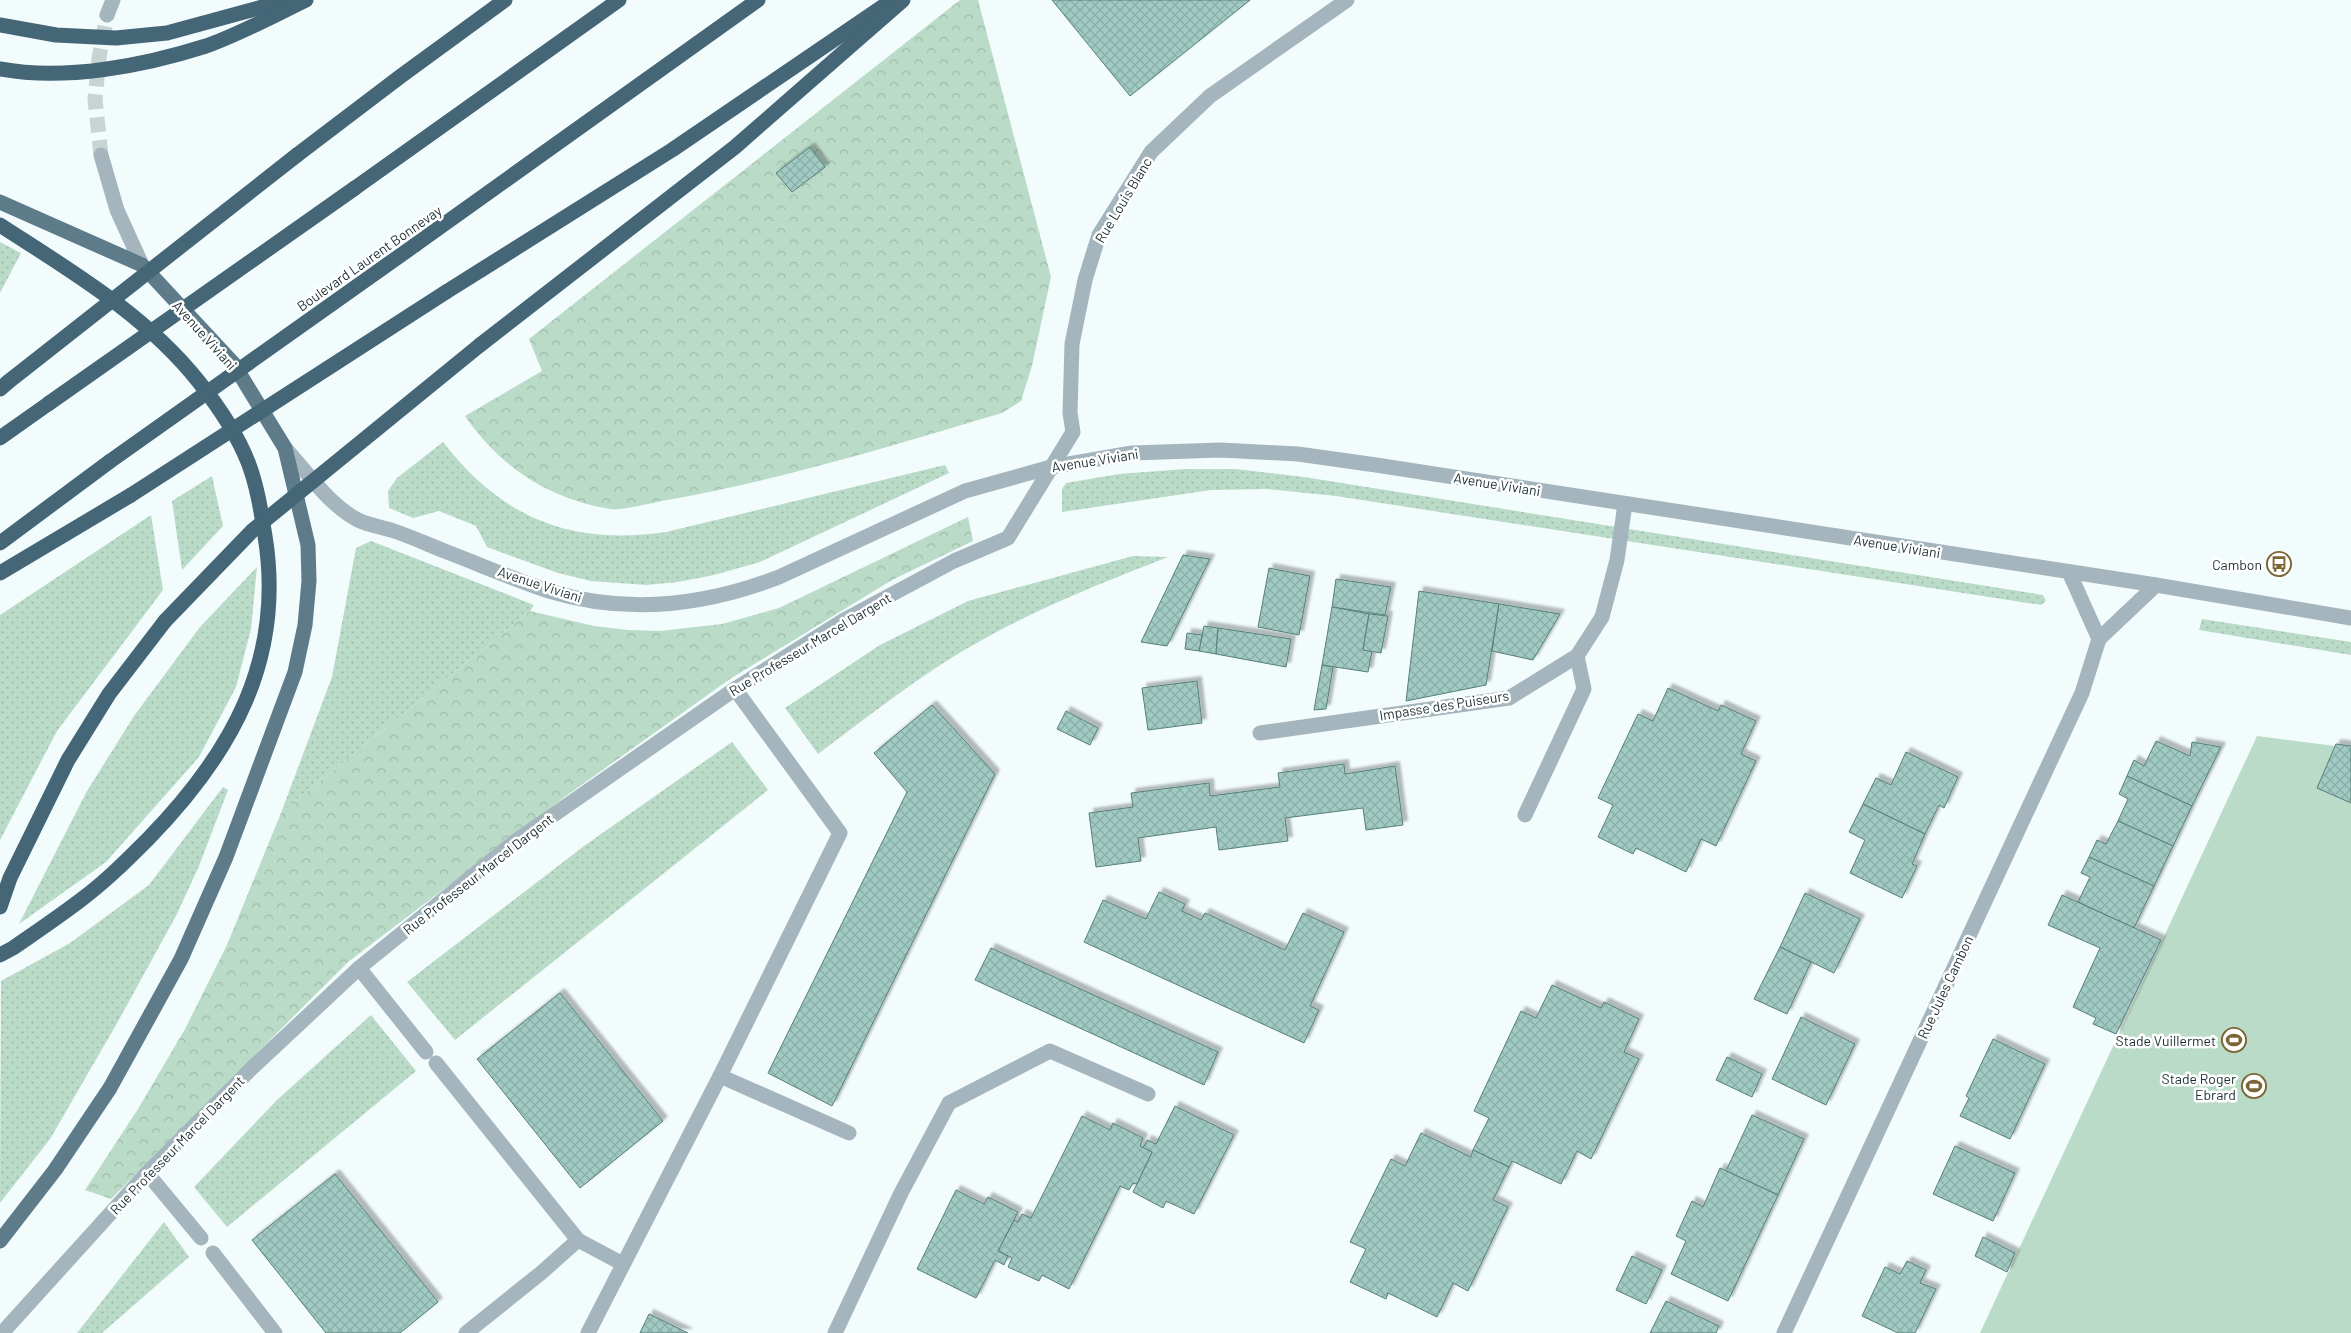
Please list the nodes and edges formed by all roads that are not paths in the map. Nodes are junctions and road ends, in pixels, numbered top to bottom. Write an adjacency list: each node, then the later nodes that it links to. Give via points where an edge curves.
1 (113, 0): 10 (street)
2 (288, 0): 11 (highway, via 167,33 116,38 56,35)
3 (306, 0): 12 (highway, via 207,46 149,61 65,74)
4 (505, 0): 17 (highway, bridge, via 297,155)
5 (619, 0): 18 (highway, bridge)
6 (758, 0): 23 (highway, Boulevard Laurent Bonnevay, bridge)
7 (892, 0): 25 (highway, bridge, via 672,150 131,495)
8 (903, 0): 33 (highway, bridge, via 735,147 480,345 253,530 165,621 109,694 68,760 10,878)
9 (1347, 0): 20 (street, Rue Louis Blanc, via 1210,96 1146,160 1099,235 1072,344 1070,412 1073,432)
10 (107, 15)
11 (0, 25)
12 (0, 69)
13 (101, 155): 16 (street, via 117,210)
14 (0, 202): 16 (main road, Avenue Viviani)
15 (0, 225): 34 (highway, via 95,286 149,330 198,380 224,417 248,462 269,559 270,604 262,656 244,707 220,751 192,790 123,864 83,898)
16 (142, 265): 19 (main road, Avenue Viviani, via 233,362)
17 (4, 386)
18 (0, 438)
19 (285, 448): 20 (street, Avenue Viviani, via 334,502 358,520 551,591 615,604 649,605 715,598 748,590 965,491); 42 (main road, via 308,545 306,625 295,672 226,857 181,959 110,1088 55,1170)
20 (1051, 466): 21 (street, Avenue Viviani, via 1132,453 1221,450 1298,454); 22 (street, Rue Louis Blanc)
21 (1625, 504): 24 (street, Avenue Viviani); 29 (street, Impasse des Puiseurs, via 1617,560 1602,618)
22 (1025, 510): 30 (street, Rue Professeur Marcel Dargent, via 1008,538 954,561 844,620)
23 (0, 543)
24 (2070, 572): 26 (street, Avenue Viviani); 28 (street)
25 (0, 573)
26 (2156, 585): 27 (street, Avenue Viviani); 28 (street, Rue Jules Cambon)
27 (2351, 618)
28 (2098, 639): 50 (street, Rue Jules Cambon, via 2078,701)
29 (1577, 656): 31 (street, Impasse des Puiseurs, via 1509,698); 32 (street, via 1584,689)
30 (735, 689): 35 (street, Rue Professeur Marcel Dargent, via 514,843); 36 (street, via 840,833)
31 (1260, 733)
32 (1525, 815)
33 (0, 907)
34 (0, 955)
35 (359, 968): 39 (street, Rue Professeur Marcel Dargent, via 253,1067); 41 (street)
36 (720, 1076): 38 (street); 44 (street)
37 (1148, 1094): 49 (street, via 1050,1051 949,1103 901,1193)
38 (849, 1133)
39 (147, 1173): 40 (street); 45 (street, Rue Professeur Marcel Dargent)
40 (201, 1238)
41 (578, 1240): 44 (street); 47 (street)
42 (0, 1241)
43 (213, 1254): 46 (street)
44 (623, 1264): 48 (street)
45 (2, 1333)
46 (275, 1333)
47 (466, 1333)
48 (588, 1333)
49 (836, 1333)
50 (1784, 1333)

